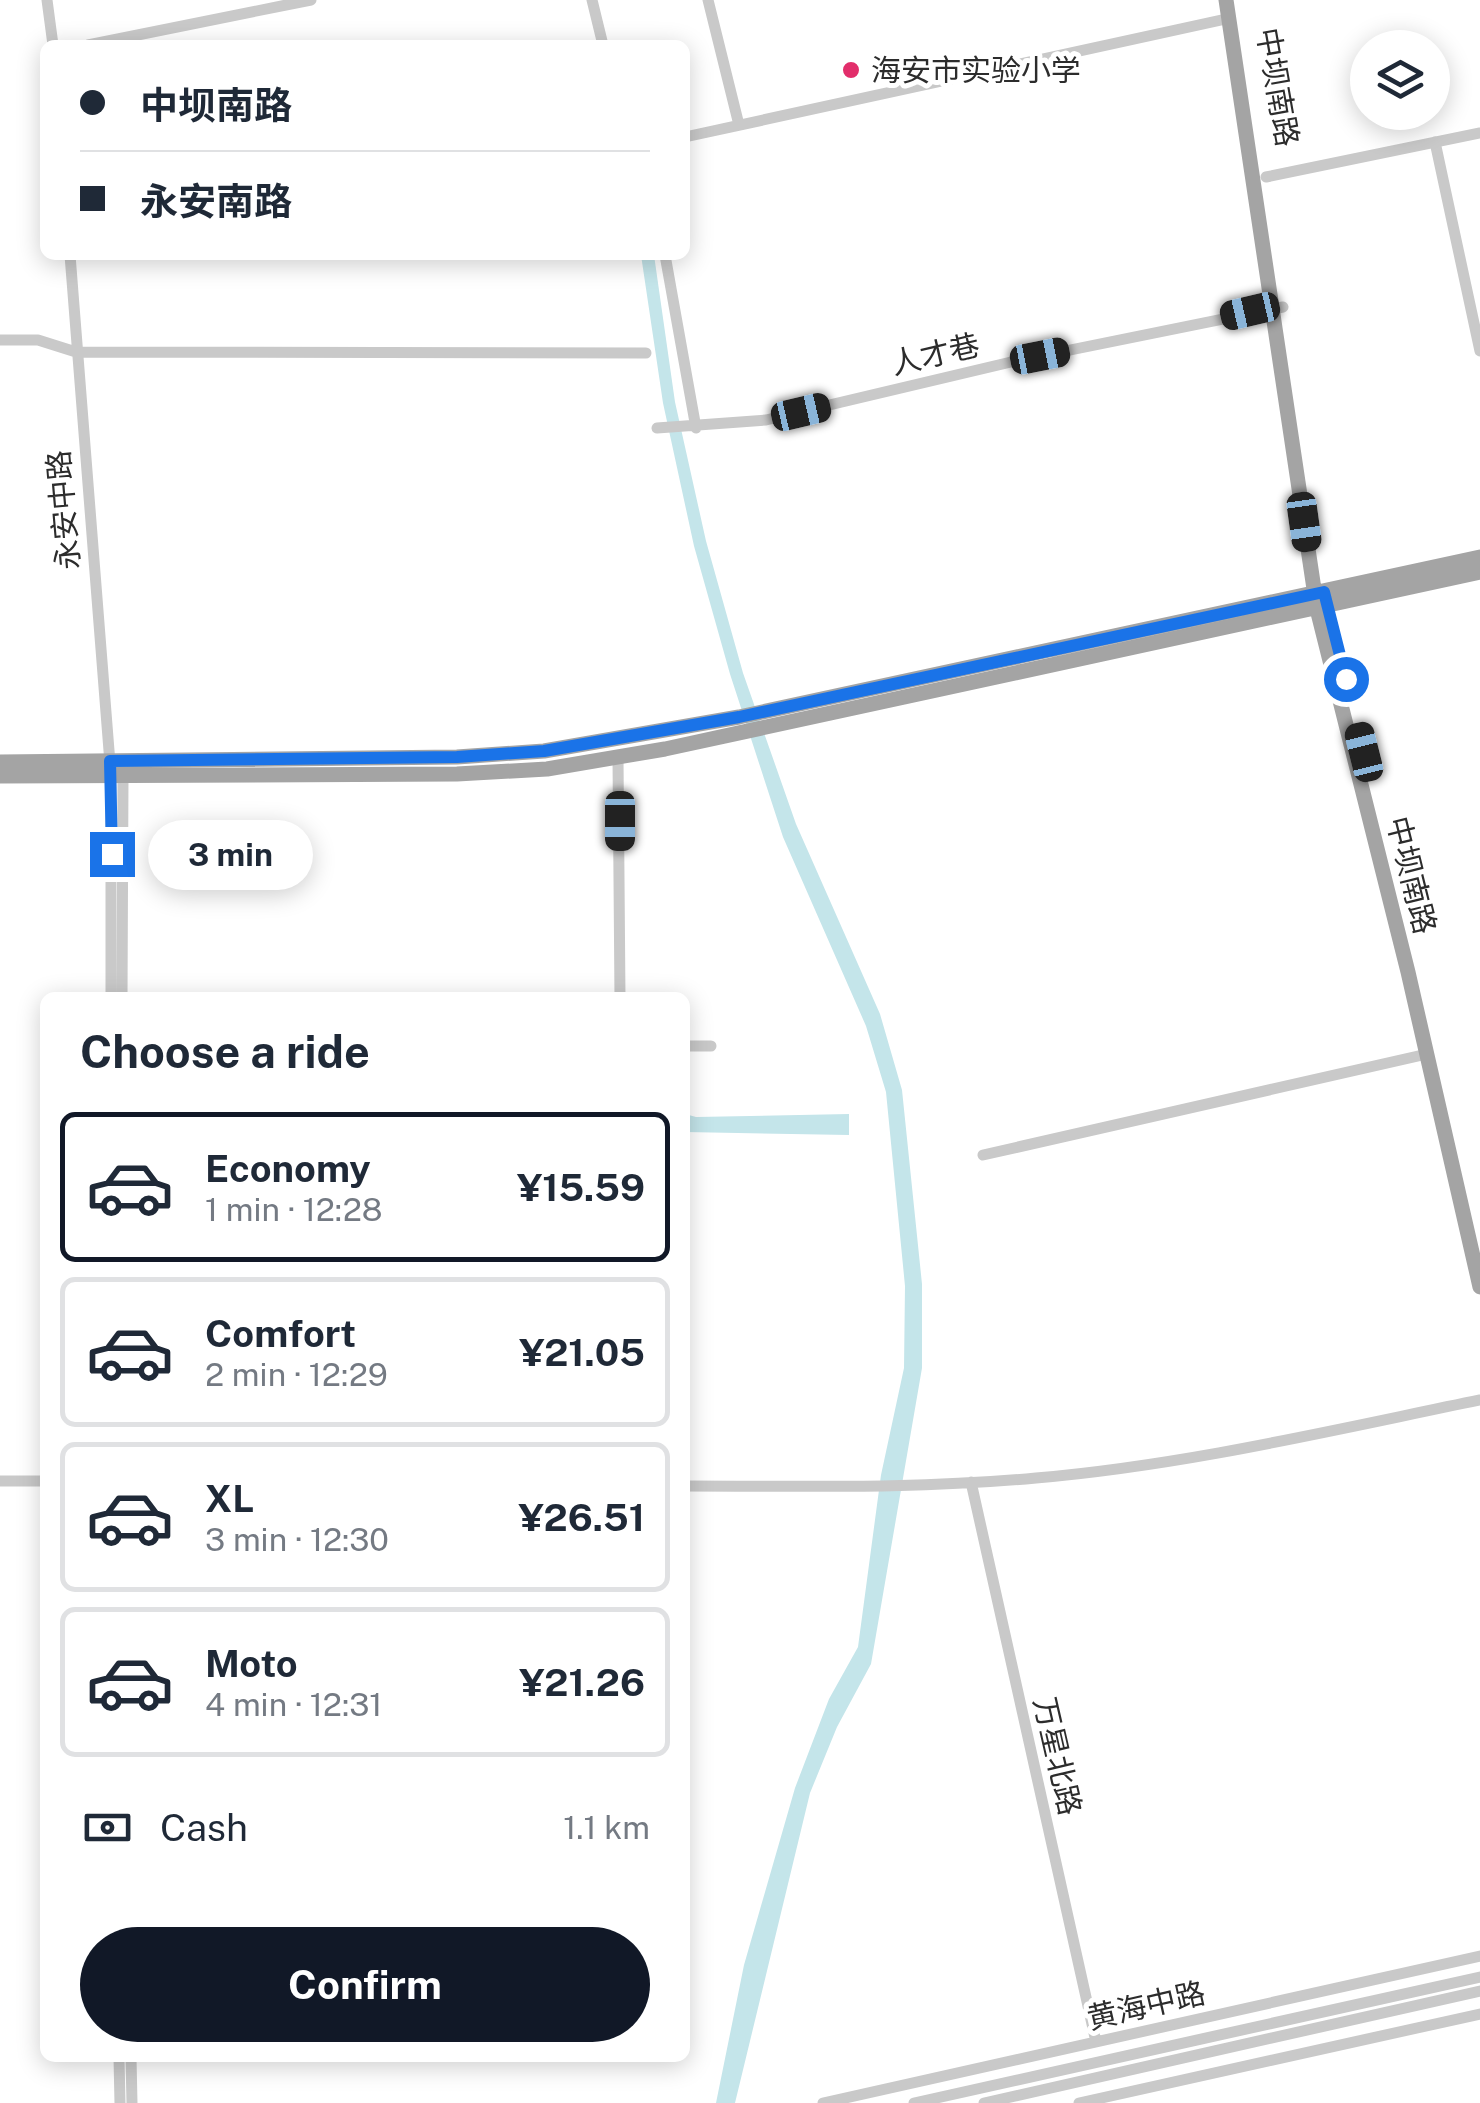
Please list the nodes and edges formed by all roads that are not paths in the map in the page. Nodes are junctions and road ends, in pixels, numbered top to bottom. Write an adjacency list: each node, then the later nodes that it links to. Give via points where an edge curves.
1 (47, 0): 8 (street)
2 (312, 0): 9 (street)
3 (592, 0): 10 (street)
4 (708, 0): 12 (street)
5 (1225, 0): 7 (street); 28 (main road, 中坝南路)
6 (1236, 0): 11 (main road, 中坝南路)
7 (1226, 20): 11 (street, via 1235,84); 12 (street)
8 (52, 40)
9 (113, 40)
10 (603, 40)
11 (1249, 86): 16 (main road, 中坝南路)
12 (739, 124): 14 (street)
13 (1480, 132): 15 (street)
14 (690, 136)
15 (1435, 142): 16 (street); 21 (street)
16 (1266, 177): 19 (main road, 中坝南路)
17 (70, 260): 22 (street, 永安中路)
18 (666, 260): 25 (street)
19 (1283, 307): 25 (street, 人才巷, via 766,420); 28 (main road, 中坝南路)
20 (0, 340): 22 (street, via 38,340)
21 (1480, 351)
22 (76, 352): 23 (street); 32 (street, 永安中路)
23 (646, 353)
24 (659, 428): 25 (street, 人才巷)
25 (694, 428)
26 (1480, 558): 28 (main road)
27 (1480, 572): 28 (main road)
28 (1321, 600): 29 (main road, via 764,711); 29 (main road, via 769,728); 39 (main road, 中坝南路); 41 (main road, 中坝南路)
29 (743, 724): 30 (main road); 32 (main road, via 509,754)
30 (618, 759): 32 (main road, via 457,774); 36 (street)
31 (0, 762): 32 (main road)
32 (115, 771): 33 (main road); 34 (street); 35 (street)
33 (0, 776)
34 (110, 992)
35 (122, 992)
36 (620, 992)
37 (690, 1046): 38 (street)
38 (711, 1046)
39 (1428, 1054): 40 (street); 42 (main road, 中坝南路)
40 (984, 1155)
41 (1480, 1240)
42 (1480, 1287)
43 (1480, 1400): 46 (street, via 1220,1454)
44 (0, 1481): 45 (street)
45 (40, 1481)
46 (971, 1482): 47 (street); 54 (street, 万星北路)
47 (690, 1486)
48 (1480, 1956): 50 (street, 黄海中路)
49 (1480, 1977): 52 (street, 黄海中路)
50 (1321, 1992): 52 (street); 54 (street, 黄海中路)
51 (1476, 1992): 53 (street); 60 (street, 黄海中路)
52 (1325, 2011): 58 (street, 黄海中路)
53 (1478, 2014): 59 (street)
54 (1096, 2042): 57 (street, 黄海中路)
55 (120, 2062): 61 (street)
56 (131, 2062): 62 (street)
57 (991, 2065): 58 (street); 63 (street, 黄海中路)
58 (994, 2085): 64 (street, 黄海中路)
59 (1112, 2099): 66 (street)
60 (1001, 2101): 65 (street, 黄海中路)
61 (120, 2103)
62 (132, 2103)
63 (822, 2103)
64 (914, 2103)
65 (984, 2103)
66 (1080, 2103)

